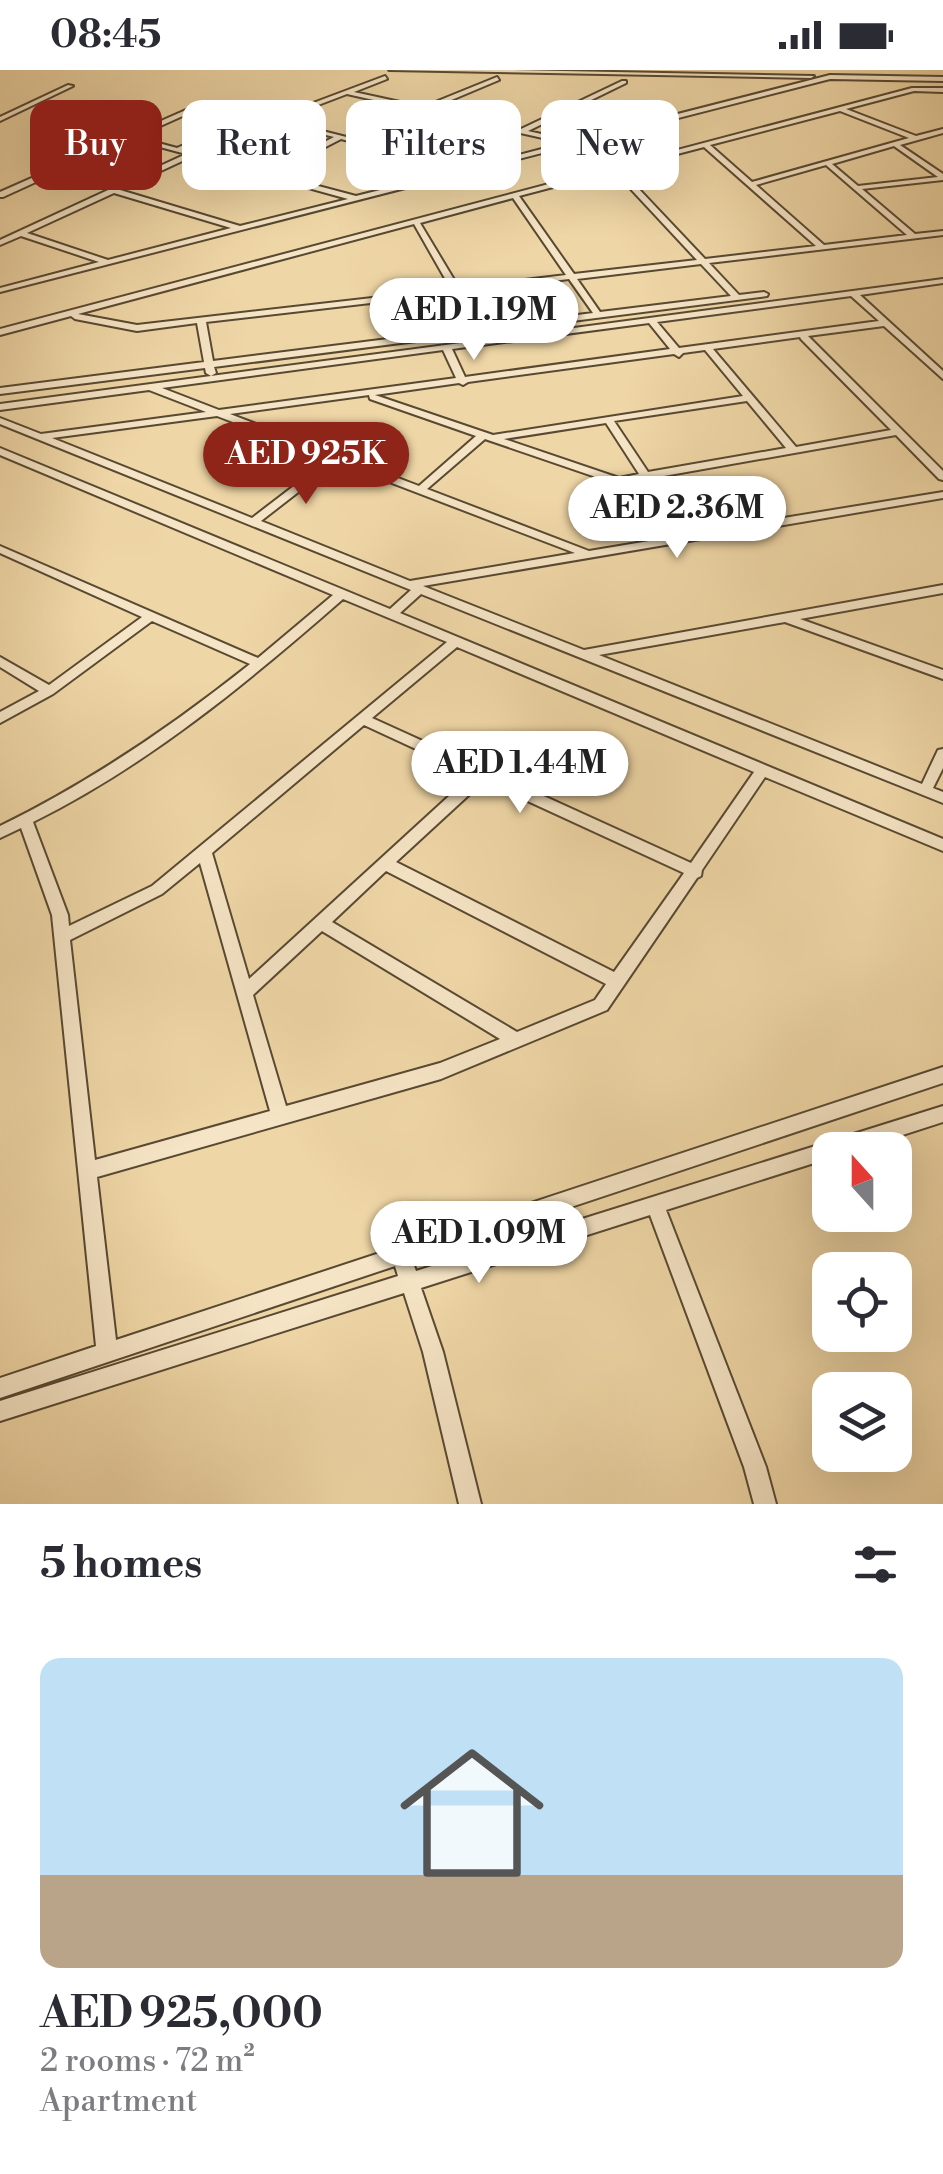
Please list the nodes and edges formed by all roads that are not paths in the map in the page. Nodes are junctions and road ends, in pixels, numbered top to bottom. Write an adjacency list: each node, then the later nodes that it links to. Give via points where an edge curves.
1 (392, 70): 2 (street)
2 (534, 72): 3 (street)
3 (832, 73): 6 (street); 8 (street)
4 (384, 78): 12 (street)
5 (498, 79): 15 (street)
6 (943, 79)
7 (624, 82): 19 (street)
8 (812, 82): 10 (street); 17 (street)
9 (70, 86): 18 (street)
10 (914, 90): 11 (street); 16 (street)
11 (943, 90)
12 (346, 92): 13 (street); 14 (street)
13 (325, 100)
14 (383, 100)
15 (446, 100)
16 (840, 109): 24 (street); 28 (street)
17 (679, 116)
18 (0, 119)
19 (522, 131): 22 (street)
20 (943, 131): 24 (street)
21 (326, 133): 23 (street)
22 (541, 135)
23 (340, 137): 25 (street); 26 (street)
24 (916, 138): 27 (street)
25 (346, 139)
26 (326, 144)
27 (895, 144): 34 (street); 35 (street)
28 (706, 145): 33 (street); 37 (street)
29 (162, 146): 31 (street)
30 (182, 148): 31 (street)
31 (177, 150): 32 (street)
32 (182, 151)
33 (679, 152)
34 (827, 163): 37 (street); 38 (street)
35 (943, 178): 38 (street)
36 (30, 182): 44 (street)
37 (751, 184): 53 (street)
38 (856, 188): 51 (street)
39 (541, 189): 45 (street)
40 (113, 190): 48 (street); 49 (street)
41 (325, 190): 46 (street)
42 (393, 190): 46 (street)
43 (636, 190): 54 (street)
44 (0, 195)
45 (515, 196): 47 (street); 57 (street)
46 (358, 199): 48 (street)
47 (416, 222): 60 (street); 64 (street)
48 (241, 230): 55 (street)
49 (19, 233): 52 (street); 55 (street)
50 (943, 233): 51 (street)
51 (913, 236): 53 (street)
52 (0, 243)
53 (822, 247): 54 (street)
54 (704, 261): 57 (street); 63 (street)
55 (110, 264): 59 (street)
56 (943, 272): 63 (street)
57 (571, 276): 60 (street); 65 (street)
58 (943, 281): 61 (street)
59 (0, 290)
60 (456, 290): 62 (street)
61 (852, 292): 66 (street); 68 (street)
62 (391, 298): 67 (street); 71 (street)
63 (738, 298): 65 (street)
64 (69, 314): 67 (street, via 136,328); 69 (street)
65 (598, 315): 71 (street)
66 (650, 319): 72 (street); 74 (street)
67 (201, 320): 75 (street)
68 (884, 324): 70 (street); 76 (street)
69 (0, 332)
70 (804, 336): 73 (street); 87 (street)
71 (410, 339): 75 (street)
72 (446, 347): 77 (street); 78 (street)
73 (709, 350): 74 (street); 82 (street)
74 (678, 354): 78 (street)
75 (209, 364): 77 (street); 80 (street)
76 (941, 371)
77 (213, 378): 79 (street)
78 (463, 382): 81 (street)
79 (149, 387): 83 (street); 84 (street)
80 (0, 390)
81 (367, 395): 84 (street); 88 (street)
82 (747, 398): 85 (street); 90 (street)
83 (0, 407)
84 (212, 413): 89 (street); 92 (street)
85 (608, 419): 88 (street); 93 (street)
86 (0, 422): 89 (street)
87 (898, 432): 90 (street); 94 (street)
88 (488, 436): 95 (street); 96 (street)
89 (40, 437): 98 (street)
90 (794, 450): 93 (street)
91 (0, 451): 104 (street)
92 (335, 460): 96 (street); 98 (street)
93 (645, 476): 95 (street)
94 (943, 477)
95 (619, 481): 99 (street)
96 (419, 491): 101 (street)
97 (941, 497): 99 (street)
98 (252, 523): 102 (street)
99 (754, 527): 101 (street)
100 (0, 549): 106 (street)
101 (588, 555): 102 (street)
102 (412, 588): 105 (street); 109 (street)
103 (943, 589): 107 (street)
104 (340, 594): 105 (street); 111 (street)
105 (392, 615): 108 (street)
106 (152, 616): 111 (street); 113 (street)
107 (784, 618): 109 (street); 112 (street)
108 (455, 642): 115 (street); 117 (street)
109 (584, 654): 119 (street)
110 (0, 662): 113 (street)
111 (260, 664): 121 (street, via 154,746)
112 (943, 675)
113 (49, 691): 114 (street)
114 (0, 718)
115 (362, 719): 118 (street); 124 (street)
116 (943, 754): 119 (street)
117 (762, 770): 123 (street); 126 (street)
118 (482, 774): 125 (street); 126 (street)
119 (925, 792): 120 (street)
120 (943, 798)
121 (26, 820): 122 (street); 128 (street)
122 (0, 832)
123 (943, 845)
124 (204, 850): 128 (street, via 156,890); 130 (street)
125 (384, 864): 127 (street); 129 (street)
126 (696, 872): 129 (street)
127 (320, 924): 130 (street); 131 (street)
128 (62, 937): 135 (street)
129 (618, 982): 131 (street, via 601,1005)
130 (245, 992): 134 (street)
131 (516, 1040): 134 (street, via 441,1071)
132 (943, 1075): 137 (street)
133 (943, 1114): 136 (street)
134 (280, 1116): 135 (street)
135 (87, 1170): 139 (street)
136 (655, 1205): 138 (street); 143 (street)
137 (401, 1255): 138 (street); 139 (street)
138 (410, 1282): 141 (street); 142 (street)
139 (107, 1352): 140 (street)
140 (0, 1388)
141 (0, 1411)
142 (470, 1504)
143 (764, 1504)

